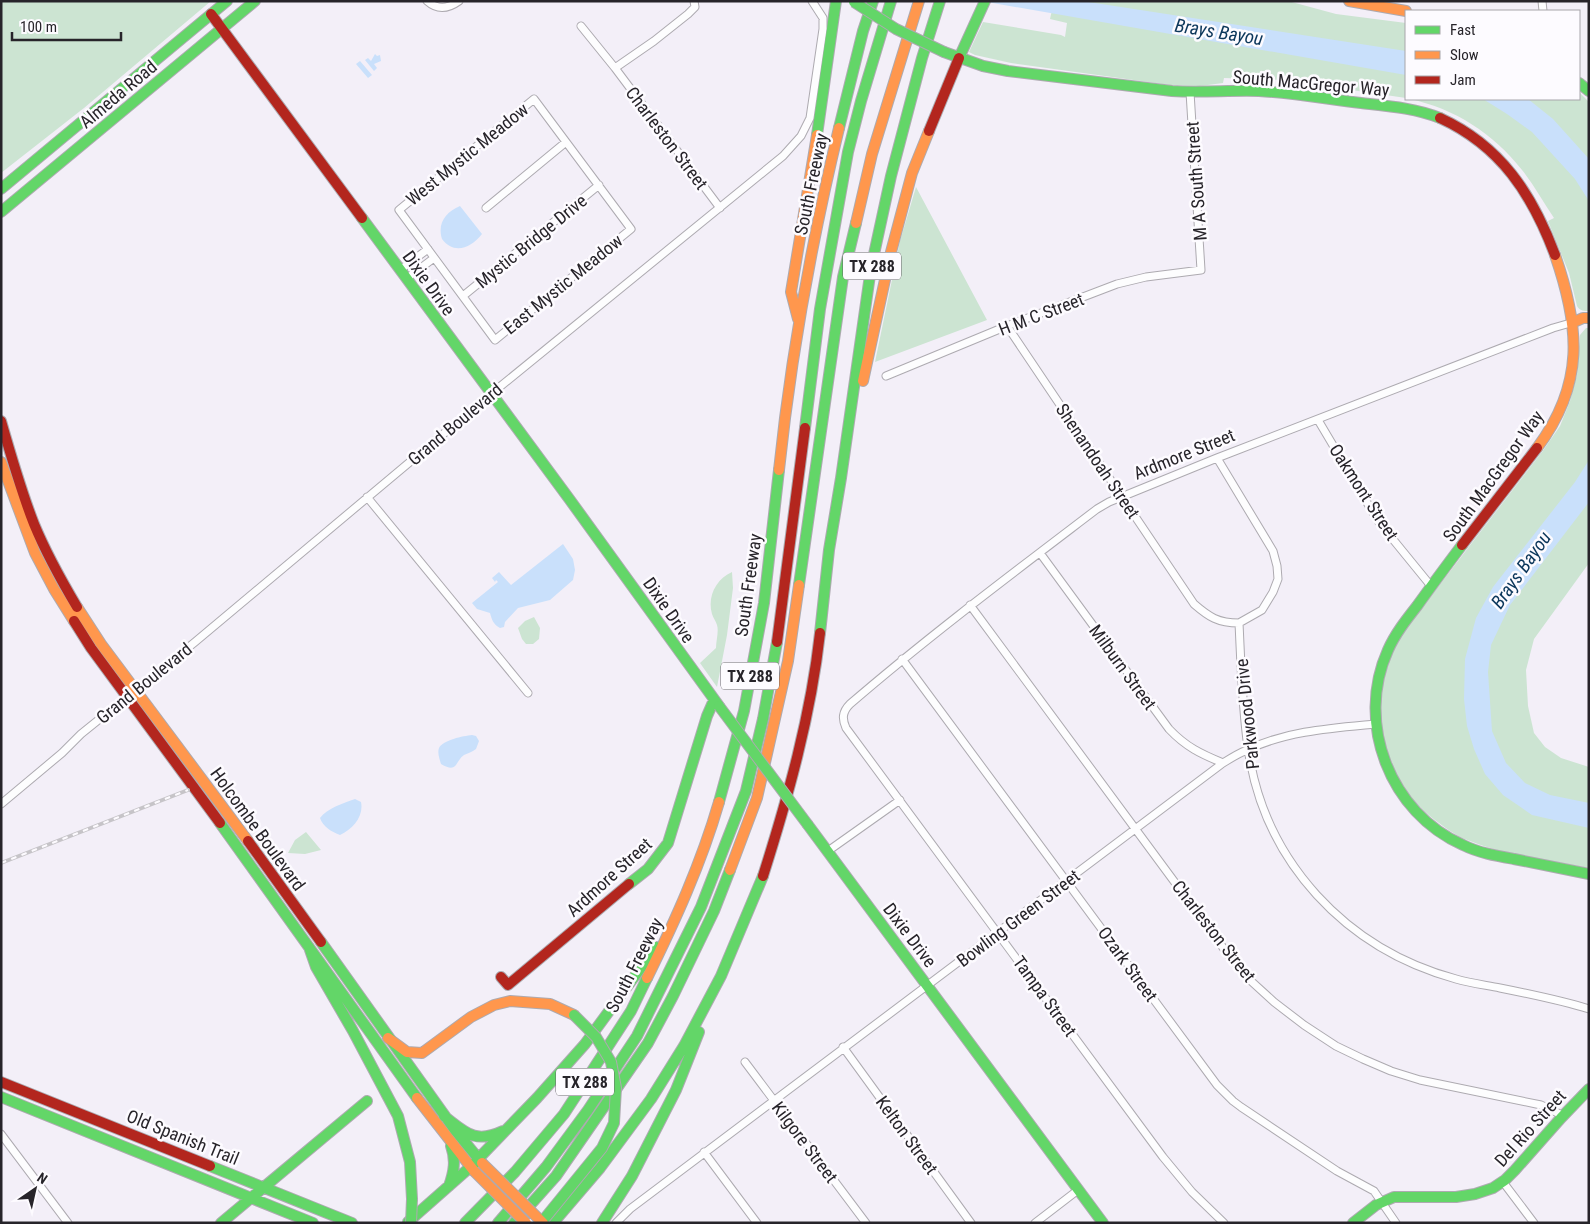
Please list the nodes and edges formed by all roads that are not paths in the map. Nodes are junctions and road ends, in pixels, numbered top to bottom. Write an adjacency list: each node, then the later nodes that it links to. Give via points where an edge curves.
1 (226, 1): 16 (main road, Almeda Road)
2 (255, 1): 18 (main road, Almeda Road)
3 (427, 1): 4 (street, via 440,8)
4 (459, 1)
5 (694, 1): 20 (street, via 695,7 688,14)
6 (812, 1): 28 (street, Grand Boulevard, via 823,18 823,29 807,127 783,156)
7 (836, 1): 38 (main road, via 791,292)
8 (854, 1): 19 (main road, South MacGregor Way, bridge, via 896,29)
9 (873, 1): 38 (main road, South Freeway / TX 288, via 826,182)
10 (891, 1): 107 (main road, via 848,152 820,309 776,648 746,791 701,908 637,1036 546,1167)
11 (919, 1): 108 (main road, via 872,154 843,277 788,662 757,798 714,911 648,1043 556,1176)
12 (940, 1): 46 (main road, TX 288, via 891,176 871,268)
13 (985, 1): 19 (main road)
14 (1349, 1): 15 (main road)
15 (1405, 11)
16 (211, 14): 18 (main road, Dixie Drive); 22 (main road, Almeda Road)
17 (581, 26): 20 (street, Charleston Street)
18 (222, 29): 23 (main road, Almeda Road); 32 (main road, Dixie Drive)
19 (960, 58): 21 (main road, South MacGregor Way, via 1008,72); 46 (main road, via 912,173 891,252)
20 (614, 68): 28 (street, Charleston Street)
21 (1190, 92): 33 (street, M A South Street); 37 (main road, South MacGregor Way, via 1302,95 1407,109 1459,126 1487,147 1526,194 1543,224 1559,265)
22 (107, 102): 23 (main road); 26 (main road, Almeda Road)
23 (117, 116): 29 (main road, Almeda Road)
24 (566, 142): 25 (street); 27 (street); 30 (street, West Mystic Meadow, via 534,99 399,210)
25 (599, 185): 35 (street, Mystic Bridge Drive); 35 (street, East Mystic Meadow, via 631,229 496,340)
26 (1, 189)
27 (486, 208)
28 (720, 208): 41 (street, Grand Boulevard)
29 (1, 212)
30 (428, 249): 31 (street); 32 (street)
31 (434, 258): 34 (street); 35 (street)
32 (400, 270): 34 (main road, Dixie Drive)
33 (1201, 270): 39 (street, H M C Street, via 1118,284)
34 (406, 279): 41 (main road, Dixie Drive)
35 (463, 296)
36 (1589, 318): 37 (main road, Ardmore Street)
37 (1574, 322): 42 (street, Ardmore Street); 50 (main road, South MacGregor Way, via 1572,377 1551,428)
38 (799, 324): 68 (main road, South Freeway / TX 288, via 784,421 764,603 744,711 708,840)
39 (1007, 326): 40 (street, H M C Street); 47 (street, Shenandoah Street)
40 (886, 376)
41 (491, 394): 48 (street, Grand Boulevard); 57 (main road, Dixie Drive)
42 (1318, 420): 44 (street, Ardmore Street); 50 (street, Oakmont Street, via 1378,521)
43 (1, 421): 54 (main road, Holcombe Boulevard, via 27,506 64,586)
44 (1217, 458): 47 (street, Ardmore Street); 52 (street, via 1273,552 1277,566 1278,579 1262,610)
45 (1, 462): 56 (main road, Holcombe Boulevard, via 35,553 54,590)
46 (841, 478): 71 (main road, TX 288, via 818,652 802,737 763,876)
47 (1122, 496): 49 (street, Ardmore Street, via 1097,509); 52 (street, Shenandoah Street, via 1194,604 1226,623)
48 (366, 497): 54 (street, Grand Boulevard); 55 (street)
49 (1040, 553): 51 (street, Ardmore Street); 61 (street, Milburn Street, via 1169,729 1192,749)
50 (1431, 586): 59 (main road, South MacGregor Way, via 1385,655 1378,682)
51 (970, 605): 53 (street, Ardmore Street); 64 (street, Charleston Street)
52 (1238, 623): 60 (street, Parkwood Drive)
53 (902, 659): 58 (street, Ardmore Street, via 850,704); 67 (street, Ozark Street)
54 (136, 690): 56 (street, Grand Boulevard); 75 (main road, Holcombe Boulevard)
55 (528, 692)
56 (127, 697): 63 (street, Grand Boulevard); 70 (main road, Holcombe Boulevard)
57 (717, 703): 65 (main road, Dixie Drive, bridge); 72 (main road, Ardmore Street, via 707,716 674,826 660,856 508,985)
58 (843, 714): 62 (street, Tampa Street, via 846,728)
59 (1375, 724): 60 (street, Bowling Green Street, via 1315,730); 66 (main road, South MacGregor Way, via 1386,767 1398,788 1425,822 1444,836 1483,853)
60 (1248, 749): 61 (street, Bowling Green Street); 74 (street, Parkwood Drive, via 1259,794 1277,840 1298,874 1338,917 1366,938 1424,968 1456,979)
61 (1223, 763): 64 (street, Bowling Green Street)
62 (900, 800): 65 (street); 69 (street, Tampa Street)
63 (1, 804)
64 (1136, 830): 67 (street, Bowling Green Street); 85 (street, Charleston Street, via 1245,974 1304,1025 1336,1046 1391,1071 1541,1105)
65 (828, 851): 73 (main road, Dixie Drive)
66 (1589, 874)
67 (1068, 882): 69 (street, Bowling Green Street); 100 (street, Ozark Street, via 1225,1094 1329,1166 1374,1191)
68 (675, 921): 87 (main road, via 585,1044); 106 (main road, South Freeway / TX 288, via 631,1010 564,1114 515,1172)
69 (998, 932): 73 (street, Bowling Green Street); 119 (street, Tampa Street, via 1173,1169)
70 (309, 947): 89 (main road, Holcombe Boulevard); 102 (main road, bridge, via 316,967 398,1116 410,1162 412,1199)
71 (722, 976): 111 (main road, TX 288, via 651,1099 600,1168); 112 (main road, via 676,1090 632,1176)
72 (501, 977)
73 (928, 985): 76 (street, Bowling Green Street); 98 (main road, Dixie Drive)
74 (1589, 1009)
75 (388, 1038): 86 (main road, Holcombe Boulevard); 110 (main road, bridge, via 406,1052 422,1053 471,1016 510,1001 550,1004 574,1015 596,1037 611,1062 616,1088 614,1123 602,1148)
76 (843, 1048): 81 (street, Bowling Green Street); 116 (street, Kelton Street)
77 (745, 1062): 81 (street, Kilgore Street)
78 (1, 1082): 82 (main road, Old Spanish Trail)
79 (1589, 1089): 85 (main road, Del Rio Street)
80 (1, 1097): 84 (main road, Old Spanish Trail)
81 (774, 1100): 91 (street, Bowling Green Street); 115 (street, Kilgore Street)
82 (49, 1101): 84 (main road); 90 (main road, Old Spanish Trail)
83 (367, 1101): 97 (main road)
84 (44, 1114): 92 (main road, Old Spanish Trail)
85 (1562, 1115): 95 (main road, Del Rio Street)
86 (444, 1116): 87 (main road, via 473,1137 491,1137); 93 (main road, Holcombe Boulevard)
87 (510, 1127): 93 (main road)
88 (1, 1134): 103 (street)
89 (446, 1135): 94 (main road, Holcombe Boulevard); 96 (main road, via 455,1160)
90 (157, 1144): 92 (main road); 97 (main road, Old Spanish Trail)
91 (704, 1152): 113 (street, Bowling Green Street); 114 (street)
92 (151, 1157): 99 (main road, Old Spanish Trail)
93 (480, 1161): 94 (main road); 110 (main road, Holcombe Boulevard, bridge)
94 (472, 1168): 96 (main road); 109 (main road, Holcombe Boulevard, bridge)
95 (1503, 1182): 100 (main road, Del Rio Street, via 1482,1192 1460,1196 1401,1196); 122 (street)
96 (449, 1186): 102 (main road)
97 (264, 1187): 99 (main road); 101 (main road, Old Spanish Trail)
98 (1078, 1190): 117 (street); 118 (main road, Dixie Drive)
99 (251, 1198): 104 (main road); 105 (main road, Old Spanish Trail)
100 (1380, 1202): 120 (main road, Del Rio Street); 121 (street, Ozark Street)
101 (352, 1222)
102 (408, 1222)
103 (68, 1223)
104 (221, 1223)
105 (313, 1223)
106 (465, 1223)
107 (498, 1223)
108 (514, 1223)
109 (526, 1223)
110 (542, 1223)
111 (553, 1223)
112 (602, 1223)
113 (616, 1223)
114 (757, 1223)
115 (866, 1223)
116 (972, 1223)
117 (1035, 1223)
118 (1103, 1223)
119 (1224, 1223)
120 (1353, 1223)
121 (1396, 1223)
122 (1534, 1223)

